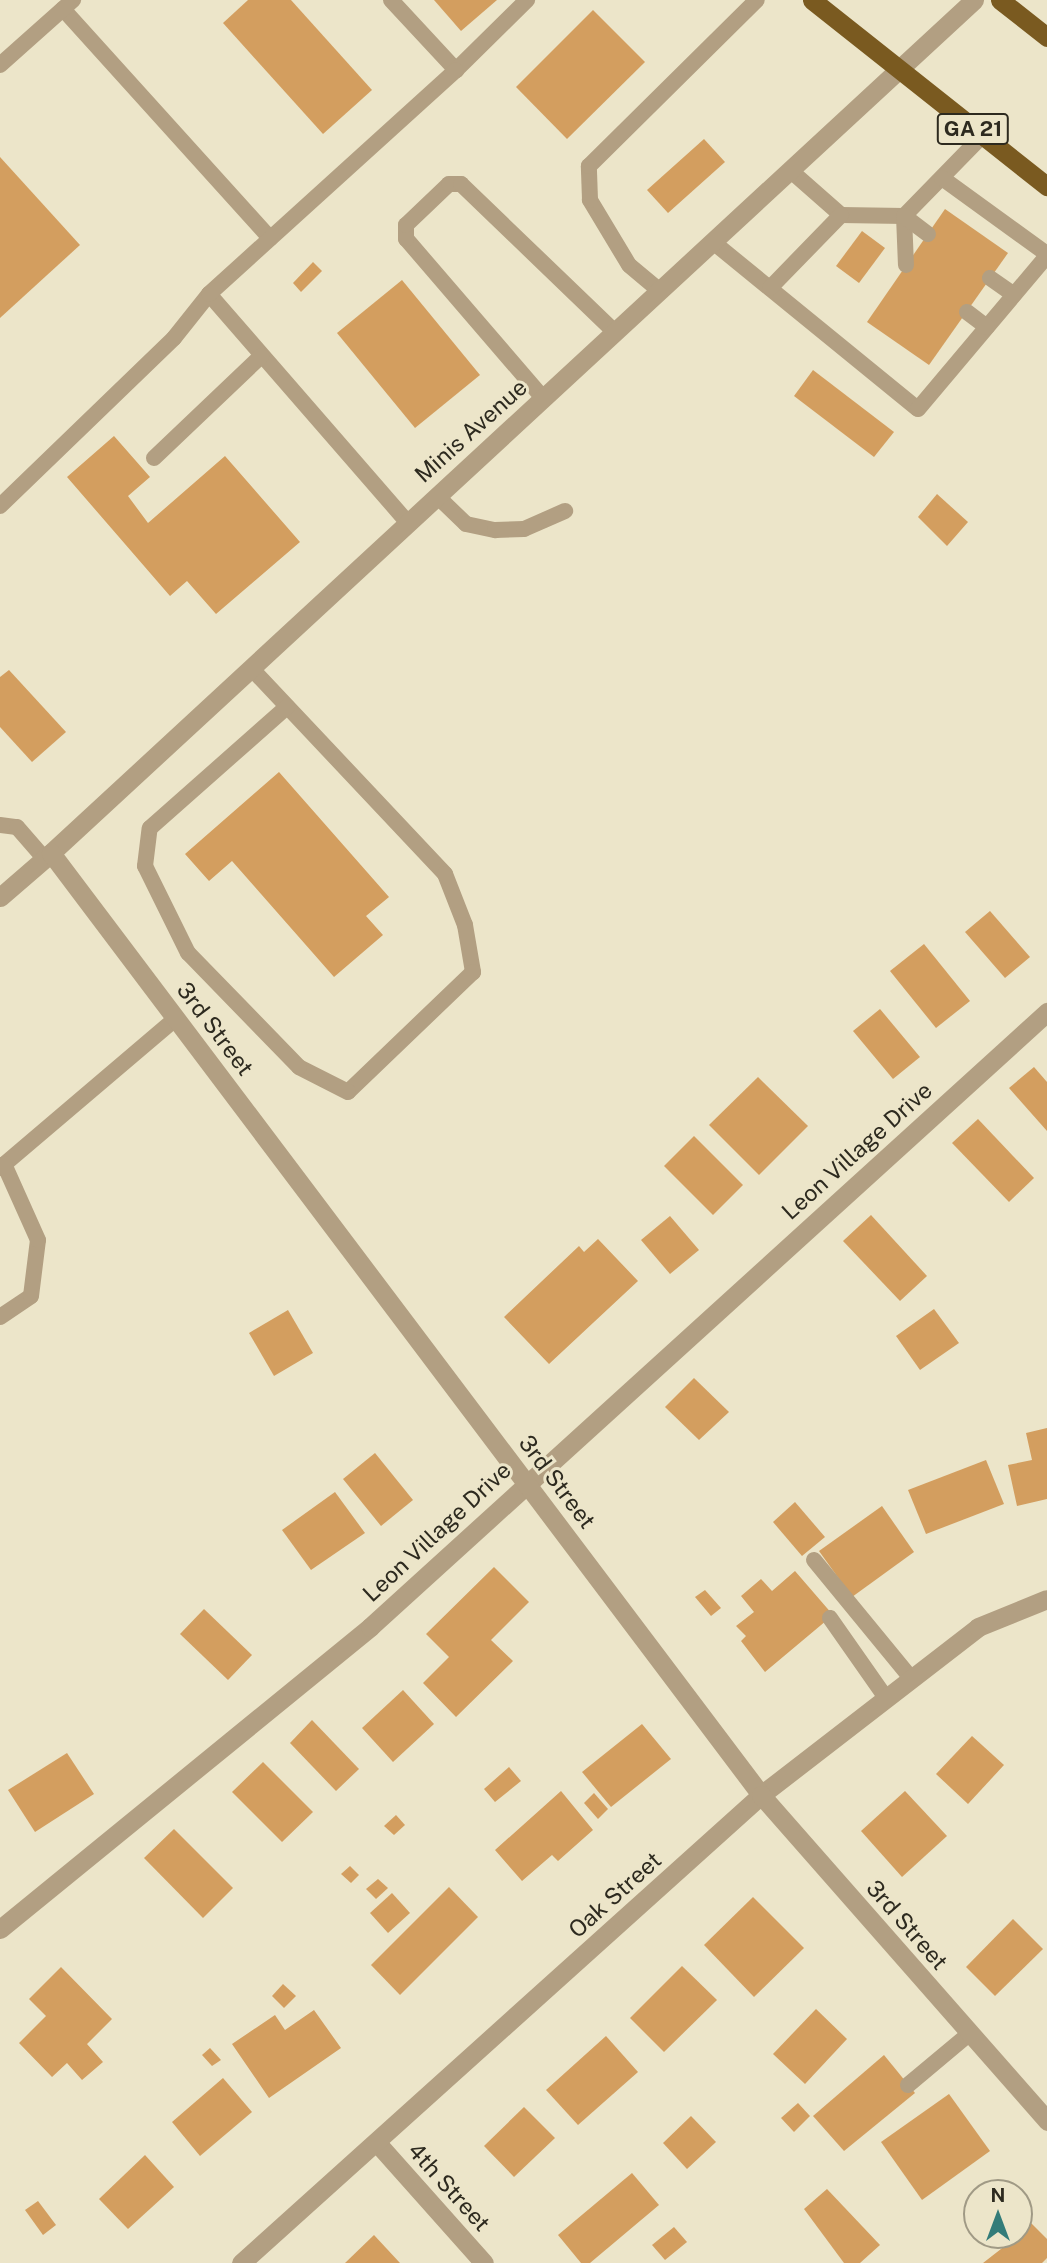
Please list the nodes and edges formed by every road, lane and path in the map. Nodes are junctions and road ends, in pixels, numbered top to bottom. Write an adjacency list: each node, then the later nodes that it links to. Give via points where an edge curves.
1 (391, 0): 10 (lane)
2 (527, 0): 10 (lane)
3 (757, 0): 25 (lane, via 589,166 590,200 629,265)
4 (812, 0): 11 (highway, GA 21)
5 (974, 0): 11 (street, Minis Avenue)
6 (1000, 0): 8 (highway)
7 (68, 5): 9 (lane); 19 (lane)
8 (1047, 37)
9 (0, 65)
10 (456, 70): 19 (lane)
11 (899, 72): 12 (highway, GA 21); 13 (street, Minis Avenue)
12 (982, 136): 14 (lane); 15 (highway, GA 21)
13 (791, 171): 16 (lane); 20 (street, Minis Avenue)
14 (942, 178): 17 (lane); 21 (lane)
15 (1047, 186)
16 (841, 215): 17 (lane); 24 (lane)
17 (904, 216): 18 (lane); 22 (lane)
18 (928, 234)
19 (270, 238): 26 (lane)
20 (713, 242): 24 (lane); 25 (street, Minis Avenue)
21 (1047, 255): 27 (lane)
22 (906, 265)
23 (990, 278): 27 (lane)
24 (770, 288): 29 (lane, via 918,409)
25 (660, 291): 30 (street, Minis Avenue)
26 (209, 294): 31 (lane); 35 (lane, via 174,338)
27 (1014, 295): 29 (lane)
28 (967, 312): 29 (lane)
29 (987, 327)
30 (615, 332): 32 (street, Minis Avenue); 32 (lane, via 461,184 449,184 406,225 406,239)
31 (261, 356): 33 (lane); 37 (lane)
32 (543, 398): 34 (street, Minis Avenue)
33 (154, 458)
34 (436, 496): 36 (lane, via 466,524 495,530 524,528); 37 (street, Minis Avenue)
35 (0, 506)
36 (565, 511)
37 (407, 522): 38 (street, Minis Avenue)
38 (251, 668): 39 (lane); 41 (street, Minis Avenue)
39 (287, 708): 39 (lane, via 445,874 465,925 473,972 348,1092 299,1067 188,953 145,866 150,828)
40 (0, 825): 41 (lane, via 17,827)
41 (48, 855): 42 (street, Minis Avenue); 44 (street, 3rd Street)
42 (1, 894)
43 (1047, 1012): 47 (street, Leon Village Drive)
44 (176, 1018): 45 (lane); 47 (street, 3rd Street)
45 (2, 1166): 46 (lane, via 38,1240 32,1296)
46 (0, 1317)
47 (527, 1483): 53 (street, 3rd Street); 54 (street, Leon Village Drive, via 370,1627)
48 (814, 1560): 51 (lane)
49 (1047, 1599): 51 (street, Oak Street, via 978,1627)
50 (830, 1618): 52 (lane)
51 (911, 1678): 52 (street, Oak Street)
52 (886, 1698): 53 (street, Oak Street)
53 (761, 1795): 55 (street, 3rd Street); 58 (street, Oak Street)
54 (0, 1929)
55 (969, 2034): 56 (lane); 57 (street, 3rd Street)
56 (908, 2085)
57 (1047, 2121)
58 (378, 2144): 59 (street, Oak Street); 60 (street, 4th Street)
59 (241, 2263)
60 (484, 2263)

